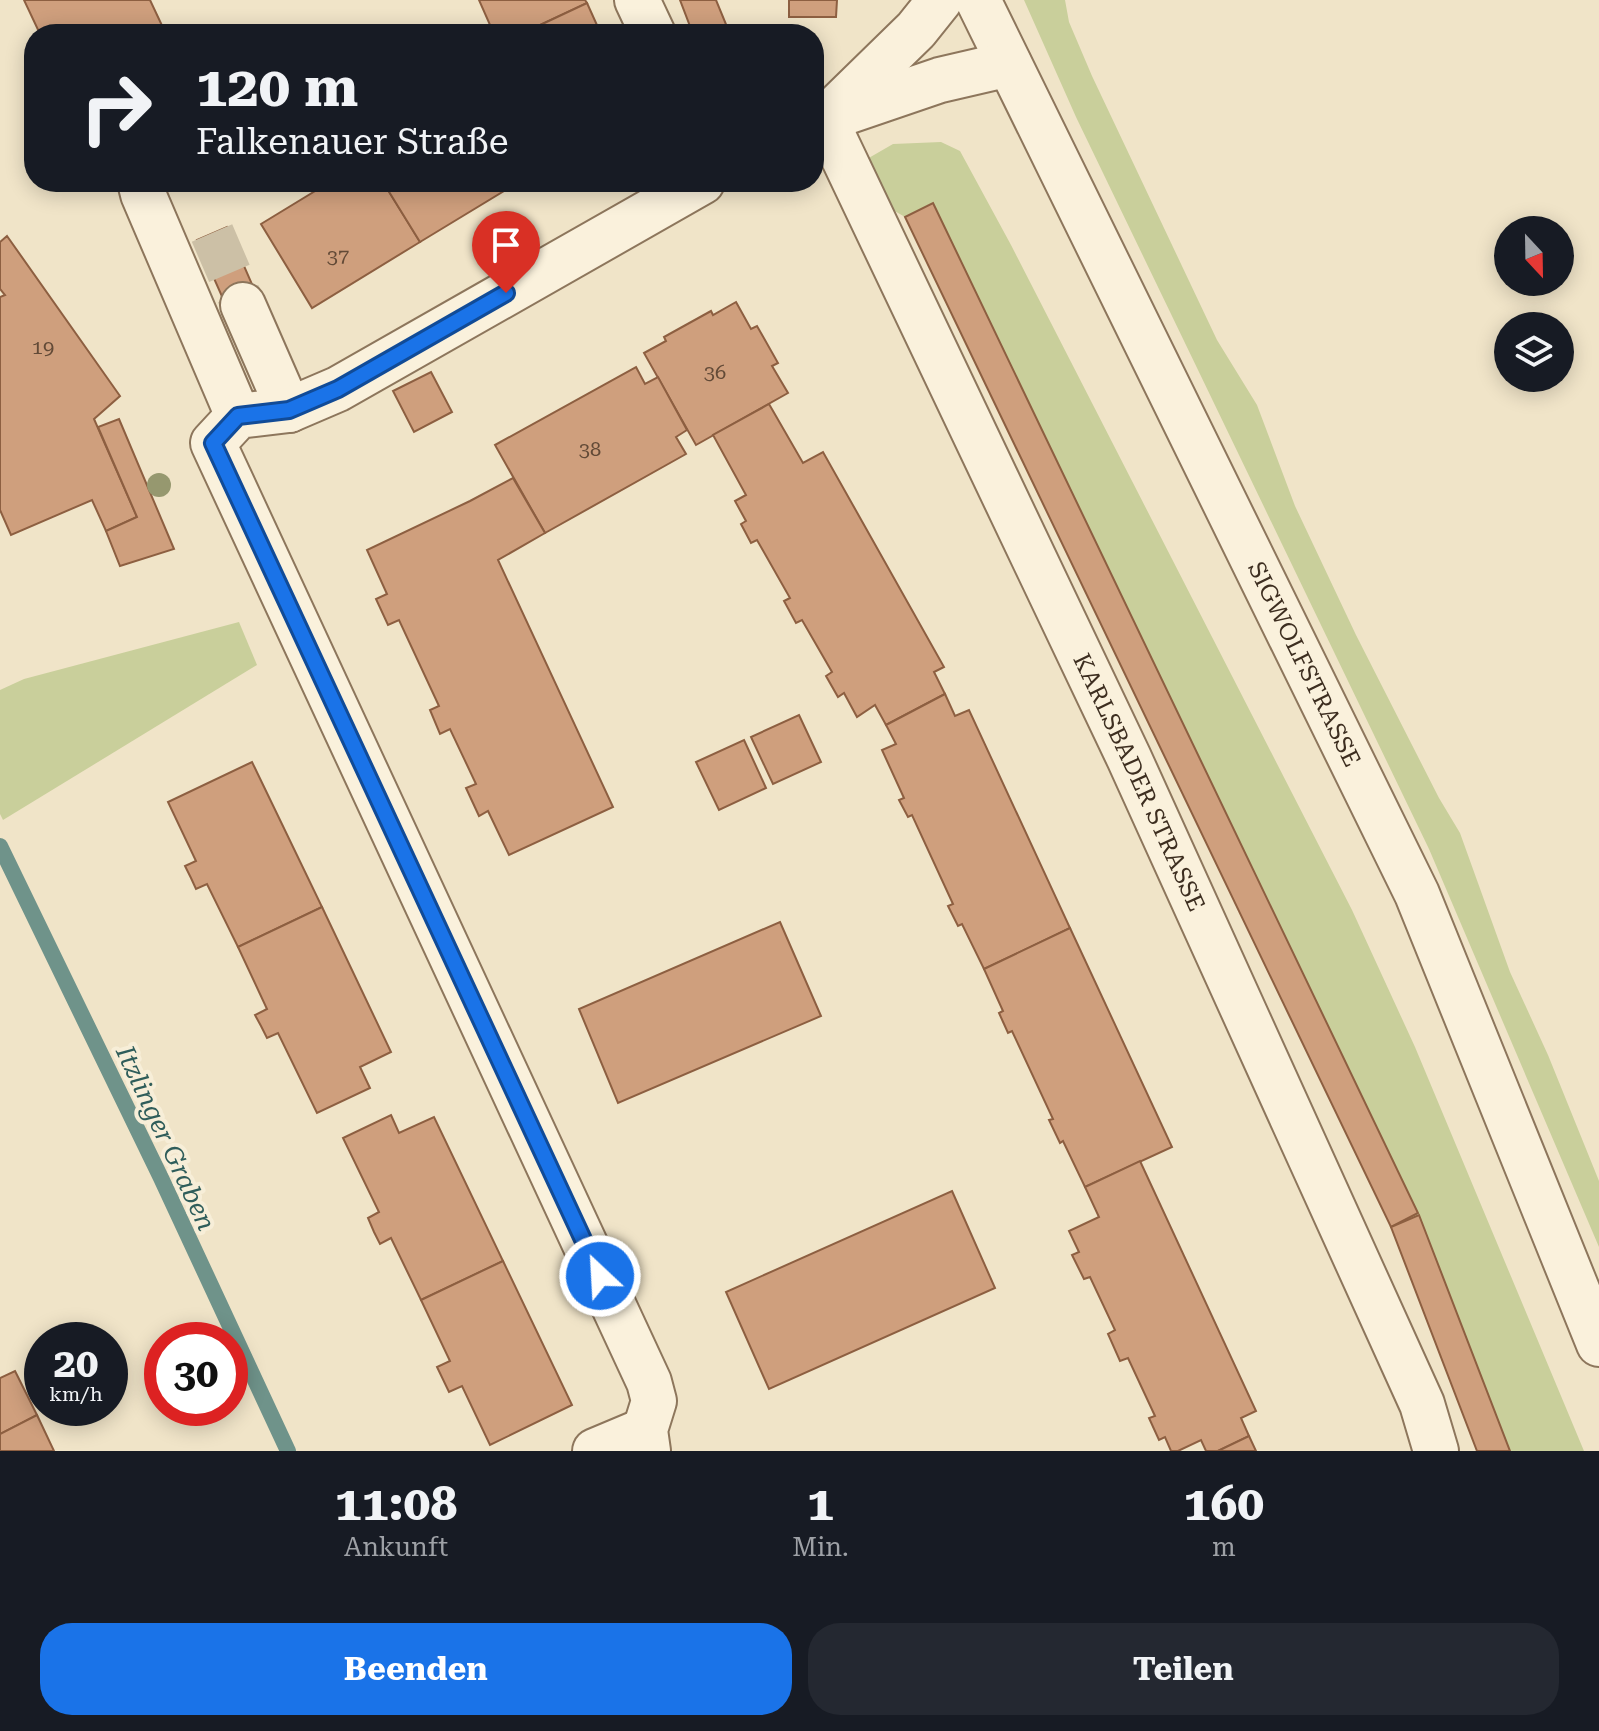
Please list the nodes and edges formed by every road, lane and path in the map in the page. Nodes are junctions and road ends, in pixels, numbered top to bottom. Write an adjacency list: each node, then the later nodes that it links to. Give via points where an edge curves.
1 (637, 0): 4 (street)
2 (940, 0): 6 (street, via 916,30)
3 (978, 0): 5 (street, SIGWOLFSTRASSE)
4 (648, 24)
5 (1009, 64): 7 (street, via 940,80); 14 (street, SIGWOLFSTRASSE, via 1417,894)
6 (824, 117)
7 (824, 120)
8 (824, 129): 17 (street, KARLSBADER STRASSE, via 1136,772 1422,1404)
9 (142, 192): 13 (street)
10 (684, 192): 12 (street, via 338,389)
11 (243, 305): 12 (street)
12 (289, 410): 13 (street)
13 (238, 416): 15 (street, via 213,443 649,1382 654,1401)
14 (1599, 1344)
15 (646, 1441): 16 (street)
16 (595, 1451)
17 (1436, 1451)

